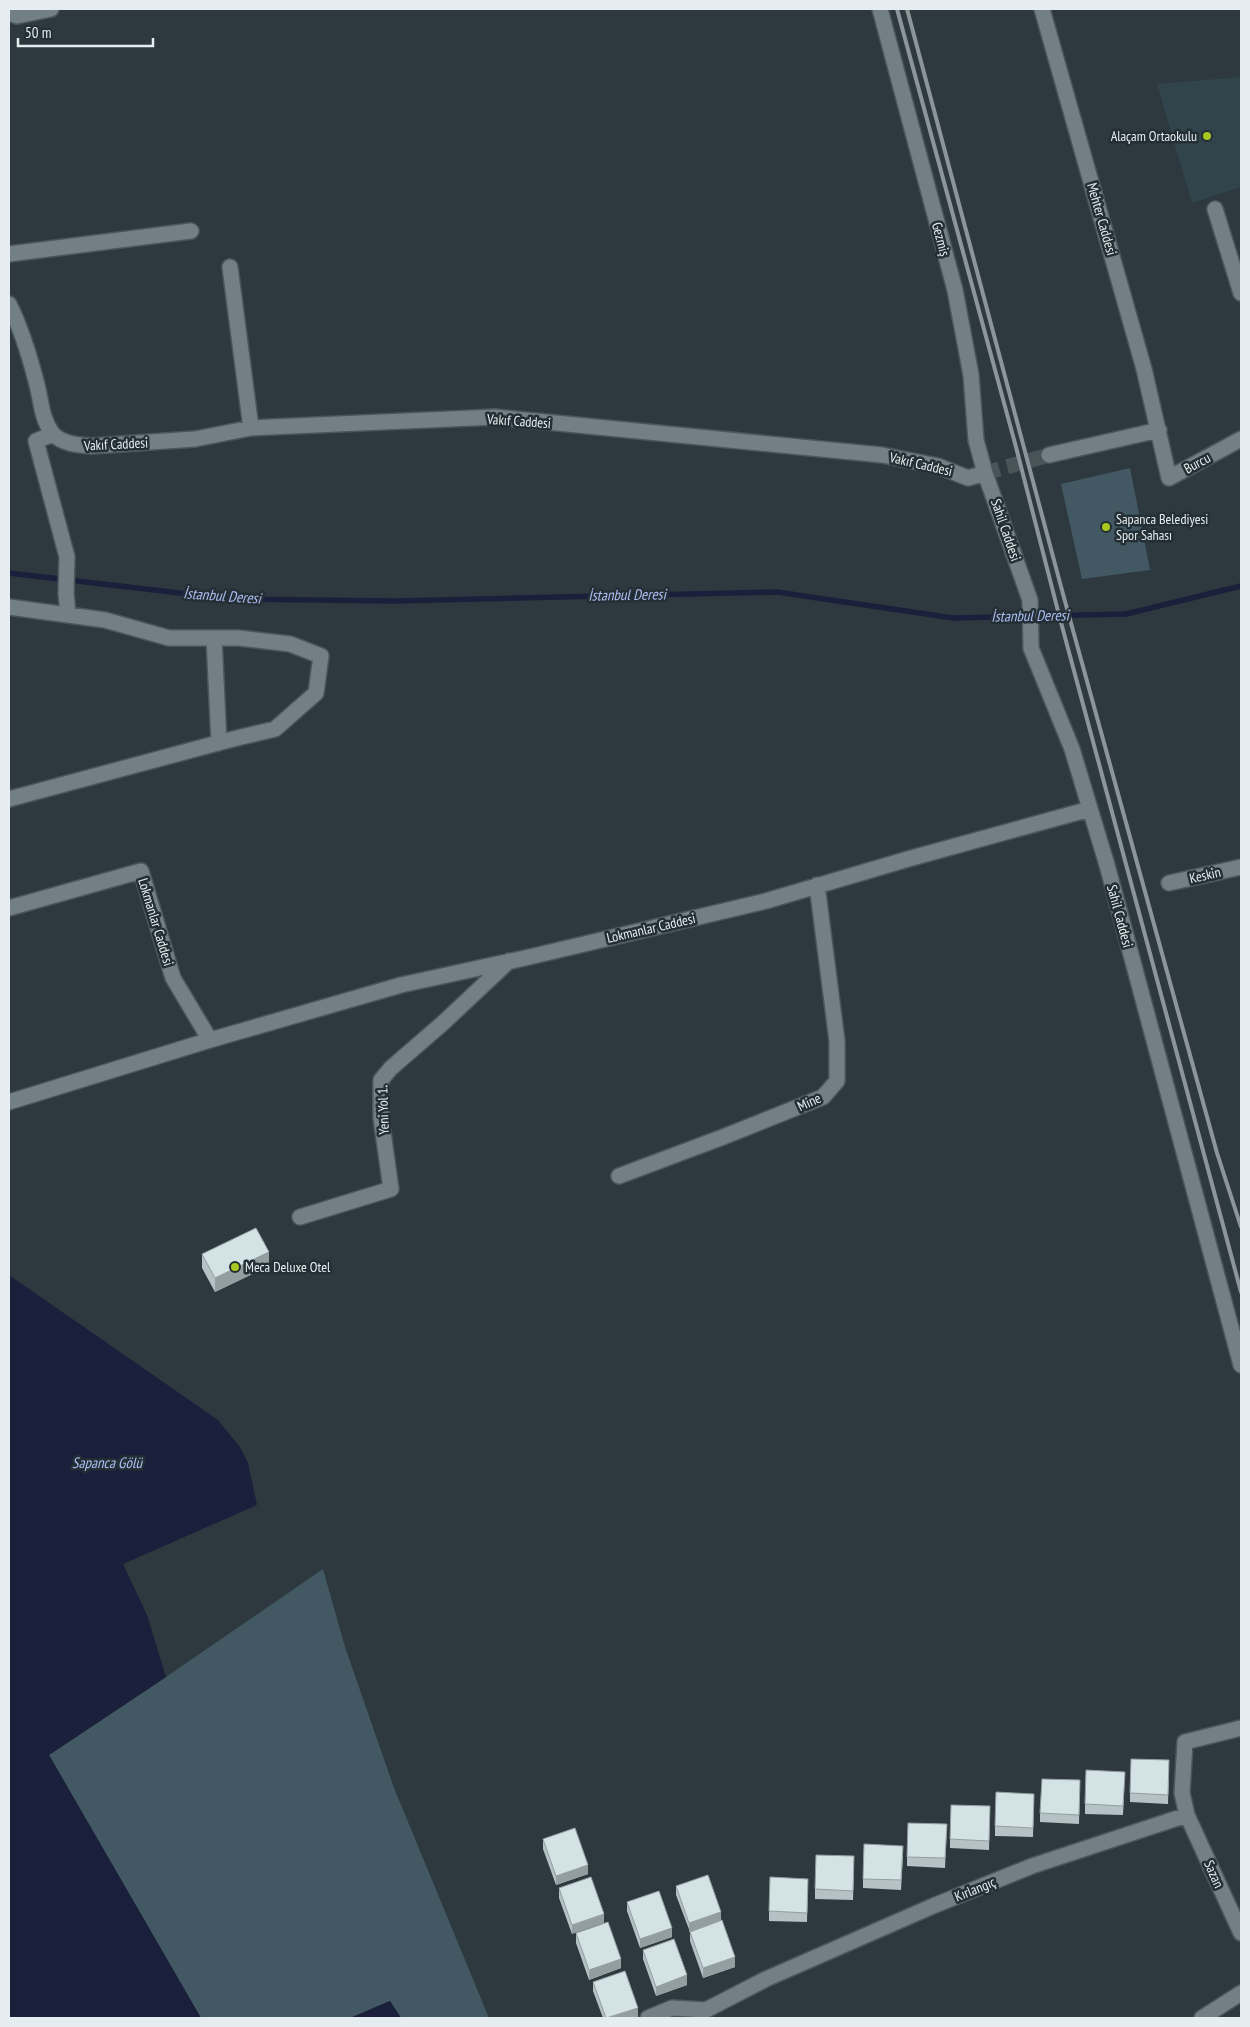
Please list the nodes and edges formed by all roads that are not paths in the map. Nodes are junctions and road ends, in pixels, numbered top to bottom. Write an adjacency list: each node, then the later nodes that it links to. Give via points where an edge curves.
1 (51, 9): 4 (street, via 17,16)
2 (880, 9): 16 (street, Gezmiş, via 955,290 971,376 976,440)
3 (1042, 9): 12 (street, Mehter Caddesi)
4 (9, 13)
5 (1215, 209): 9 (street)
6 (191, 231): 7 (street)
7 (9, 254)
8 (230, 267): 11 (street)
9 (1241, 294)
10 (9, 304): 13 (street, via 19,324 46,421)
11 (250, 428): 13 (street, Vakıf Caddesi, via 195,439 92,446 64,442); 16 (street, Vakıf Caddesi, via 495,417 882,455 954,470 968,478)
12 (1159, 430): 14 (street, Burcu, via 1169,478); 15 (street)
13 (53, 434): 18 (street, via 36,441 67,557)
14 (1241, 440)
15 (1050, 455)
16 (985, 473): 22 (street, Sahil Caddesi, via 1030,600 1031,648 1072,749)
17 (9, 608): 18 (street)
18 (68, 615): 19 (street, via 105,620 169,638)
19 (214, 638): 20 (street); 20 (street, via 290,644 321,656 316,694 275,729)
20 (219, 743): 21 (street)
21 (9, 800)
22 (1090, 810): 25 (street, Lokmanlar Caddesi); 32 (street, Sahil Caddesi)
23 (1241, 867): 24 (street, Keskin)
24 (1169, 883)
25 (817, 885): 27 (street, Lokmanlar Caddesi, via 766,901); 30 (street, Mine, via 838,1041 838,1081 823,1097)
26 (9, 908): 28 (street, Lokmanlar Caddesi, via 141,871 173,978)
27 (509, 961): 28 (street, Lokmanlar Caddesi, via 401,985); 31 (street, Yeni Yol 1., via 381,1080 381,1118 390,1189)
28 (210, 1040): 29 (street, Lokmanlar Caddesi)
29 (9, 1102)
30 (619, 1176)
31 (300, 1217)
32 (1241, 1366)
33 (1241, 1728): 34 (street, via 1185,1742 1182,1793)
34 (1187, 1815): 35 (street, Sazan); 37 (street, Kırlangıç, via 1032,1866 933,1906 766,1979 706,2010 672,2008)
35 (1241, 1933)
36 (1241, 1993): 38 (street)
37 (648, 2018)
38 (1202, 2018)

